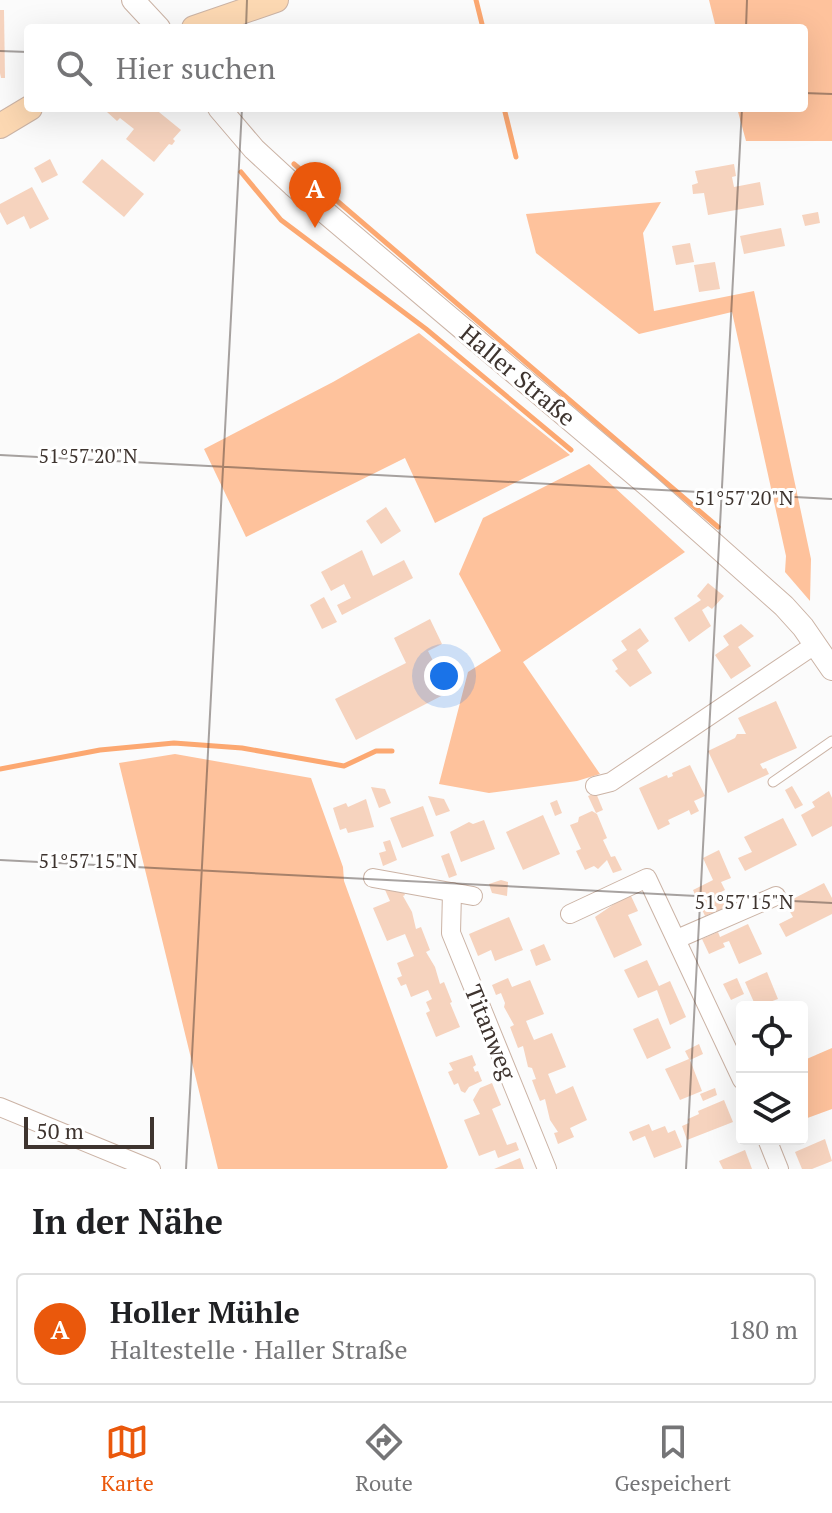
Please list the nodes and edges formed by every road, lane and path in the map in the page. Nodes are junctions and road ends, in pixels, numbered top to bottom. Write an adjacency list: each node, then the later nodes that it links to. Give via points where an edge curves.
1 (133, 0): 3 (street)
2 (276, 0): 4 (main road)
3 (155, 24)
4 (206, 24)
5 (24, 112): 7 (main road)
6 (222, 112): 8 (street, Haller Straße, via 293,185 784,606)
7 (0, 126)
8 (827, 658): 11 (street, Haller Straße, via 611,782)
9 (832, 741): 10 (lane)
10 (773, 782)
11 (595, 786)
12 (373, 878): 13 (street)
13 (452, 892): 14 (street); 22 (street, Titanweg, via 451,933)
14 (473, 896)
15 (776, 896): 17 (street)
16 (570, 914): 17 (street, via 647,878)
17 (677, 939): 18 (street)
18 (739, 1073)
19 (0, 1107): 21 (street)
20 (769, 1145): 23 (street)
21 (151, 1169)
22 (547, 1169)
23 (779, 1169)

